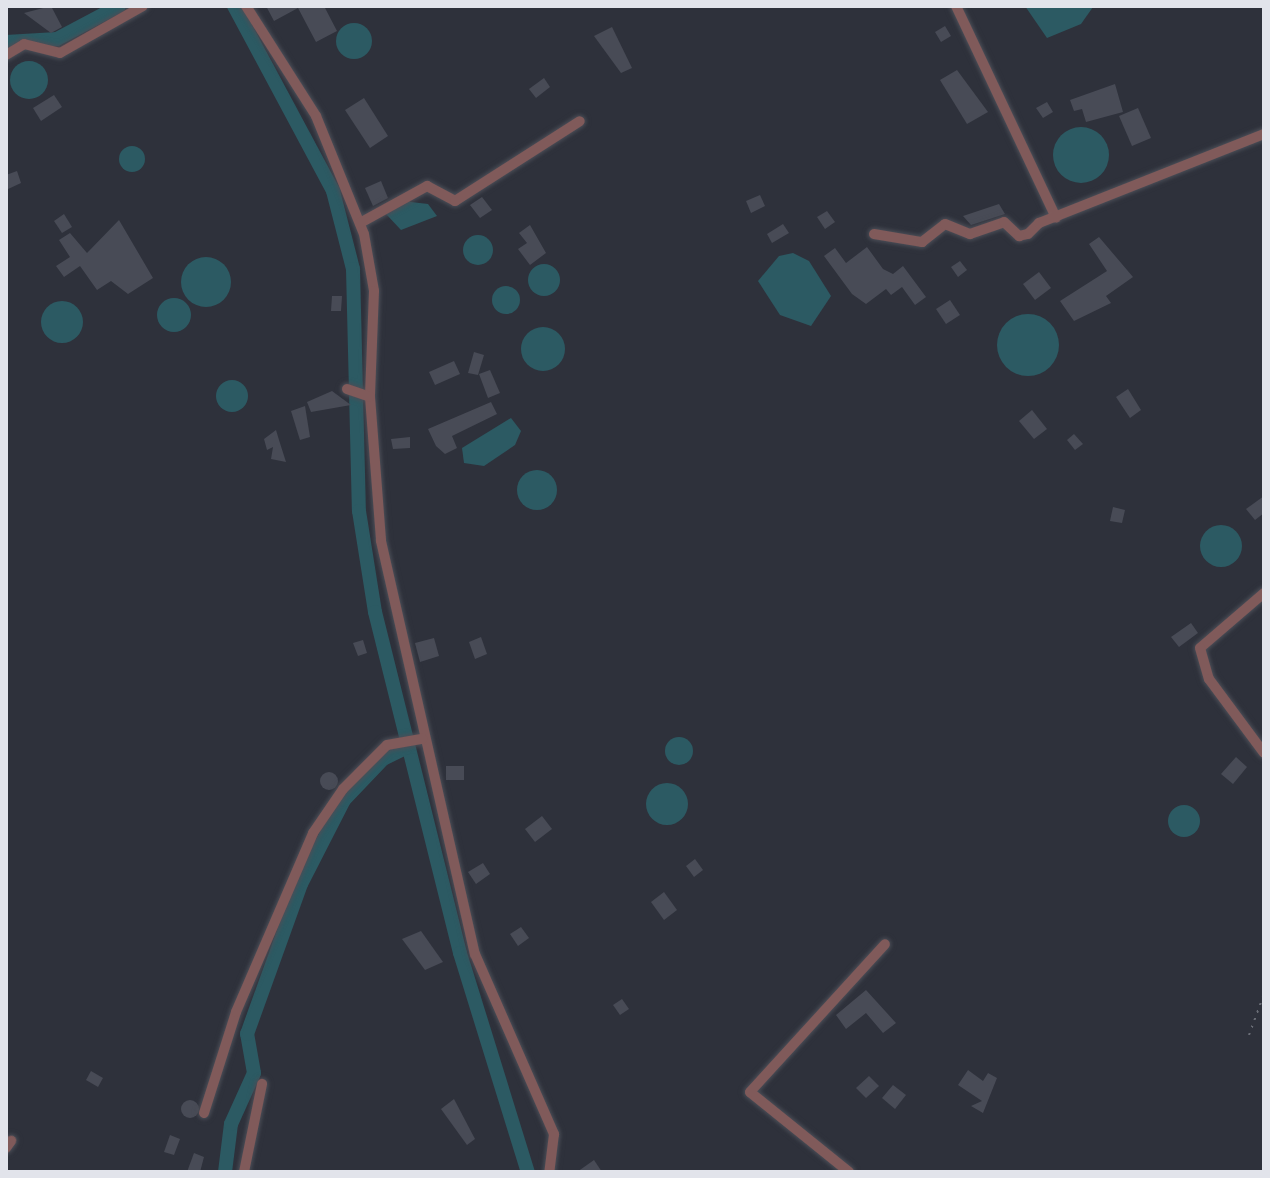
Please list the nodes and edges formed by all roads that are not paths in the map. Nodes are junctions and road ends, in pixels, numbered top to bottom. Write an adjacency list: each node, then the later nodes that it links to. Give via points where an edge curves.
1 (143, 6): 4 (street, via 60,53 24,44)
2 (246, 6): 8 (street, via 316,116)
3 (956, 6): 7 (street)
4 (6, 55)
5 (580, 121): 8 (street, via 455,201 427,186)
6 (1264, 134): 7 (street)
7 (1056, 218): 9 (street, via 1019,236 1004,222 970,234 945,224 922,242)
8 (360, 223): 11 (street, via 374,291)
9 (874, 234)
10 (347, 389): 11 (street)
11 (370, 397): 13 (street, via 381,541)
12 (1264, 593): 14 (street, via 1200,648 1219,696)
13 (422, 739): 17 (street, via 387,745 343,789 313,833 236,1012); 19 (street, via 475,954 554,1134)
14 (1264, 753)
15 (885, 944): 20 (street, via 750,1092)
16 (262, 1084): 18 (street)
17 (204, 1113)
18 (244, 1172)
19 (549, 1172)
20 (849, 1172)

